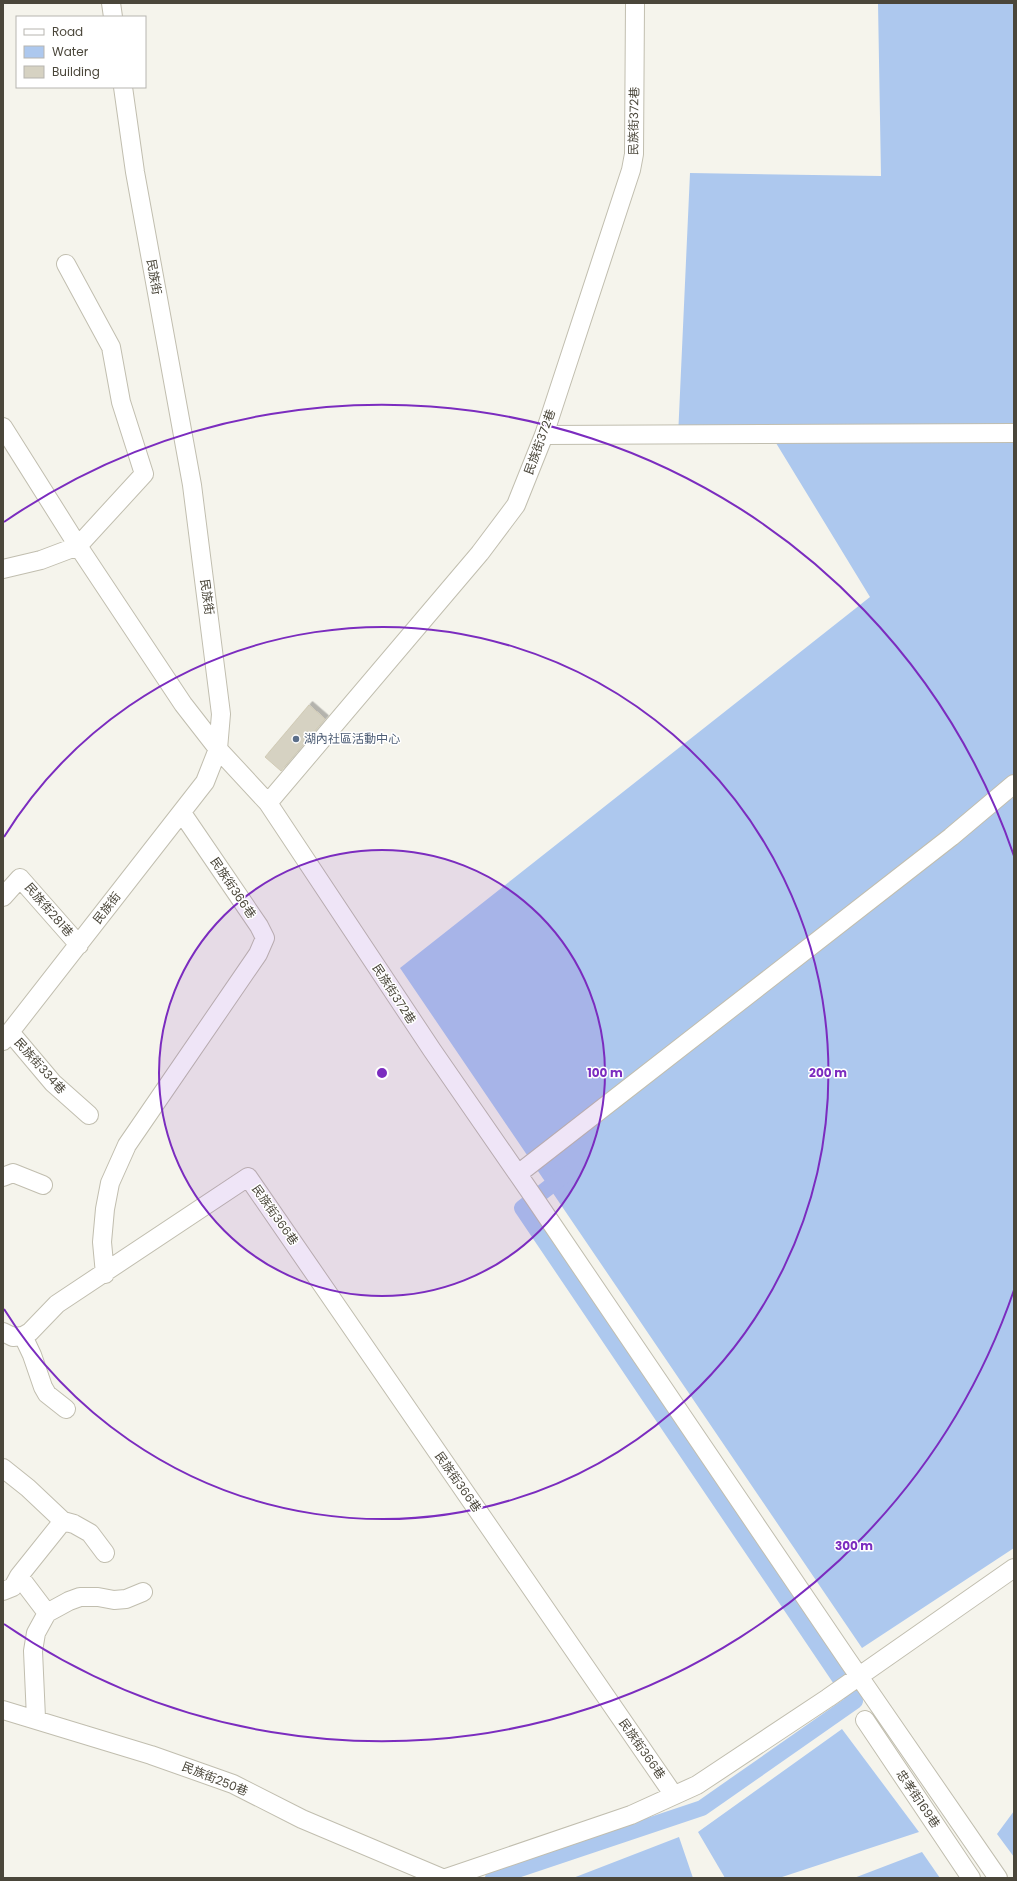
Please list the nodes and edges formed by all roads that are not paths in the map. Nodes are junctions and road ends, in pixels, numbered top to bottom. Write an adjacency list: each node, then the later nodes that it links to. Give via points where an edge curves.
1 (111, 3): 3 (street)
2 (635, 3): 8 (street, 民族街372巷, via 634,154)
3 (113, 16)
4 (123, 88): 11 (street, 民族街, via 135,172 192,485 221,714)
5 (66, 264): 9 (street, via 111,347 121,402 144,474)
6 (3, 427): 9 (street, 民族街372巷)
7 (1014, 434): 8 (street)
8 (544, 435): 13 (street, 民族街372巷, via 516,505 500,528)
9 (78, 546): 10 (street, via 41,560); 11 (street, 民族街372巷, via 183,704)
10 (3, 569)
11 (218, 749): 13 (street, 民族街372巷); 14 (street, 民族街, via 205,782)
12 (1014, 784): 20 (street)
13 (268, 803): 20 (street, 民族街372巷)
14 (182, 813): 16 (street, 民族街); 22 (street, 民族街366巷, via 265,938 258,954 127,1145 110,1183 105,1209 102,1242)
15 (3, 897): 16 (street, 民族街281巷, via 20,878)
16 (79, 944): 17 (street, 民族街)
17 (7, 1037): 18 (street, 民族街334巷)
18 (88, 1115)
19 (3, 1177): 21 (street, via 13,1173)
20 (521, 1179): 34 (street, 民族街372巷)
21 (43, 1185)
22 (105, 1274): 24 (street, via 57,1304); 38 (street, 民族街366巷, via 248,1177)
23 (3, 1332): 24 (street, via 13,1337)
24 (23, 1336): 25 (street, via 47,1394)
25 (66, 1409)
26 (3, 1468): 27 (street)
27 (63, 1521): 28 (street, via 90,1533); 30 (street)
28 (106, 1553)
29 (1014, 1568): 34 (street)
30 (19, 1576): 31 (street, via 13,1587); 33 (street)
31 (3, 1591)
32 (143, 1592): 33 (street, via 126,1599 114,1600 80,1597)
33 (47, 1613): 36 (street, via 36,1633 33,1651)
34 (860, 1676): 38 (street, via 697,1785); 42 (street, 民族街372巷)
35 (3, 1710): 36 (street, 民族街250巷)
36 (36, 1718): 39 (street, 民族街250巷, via 233,1784 302,1819)
37 (865, 1720): 41 (street, 忠孝街169巷)
38 (673, 1794): 40 (street, via 631,1815)
39 (442, 1878)
40 (446, 1878)
41 (971, 1878)
42 (998, 1878)

